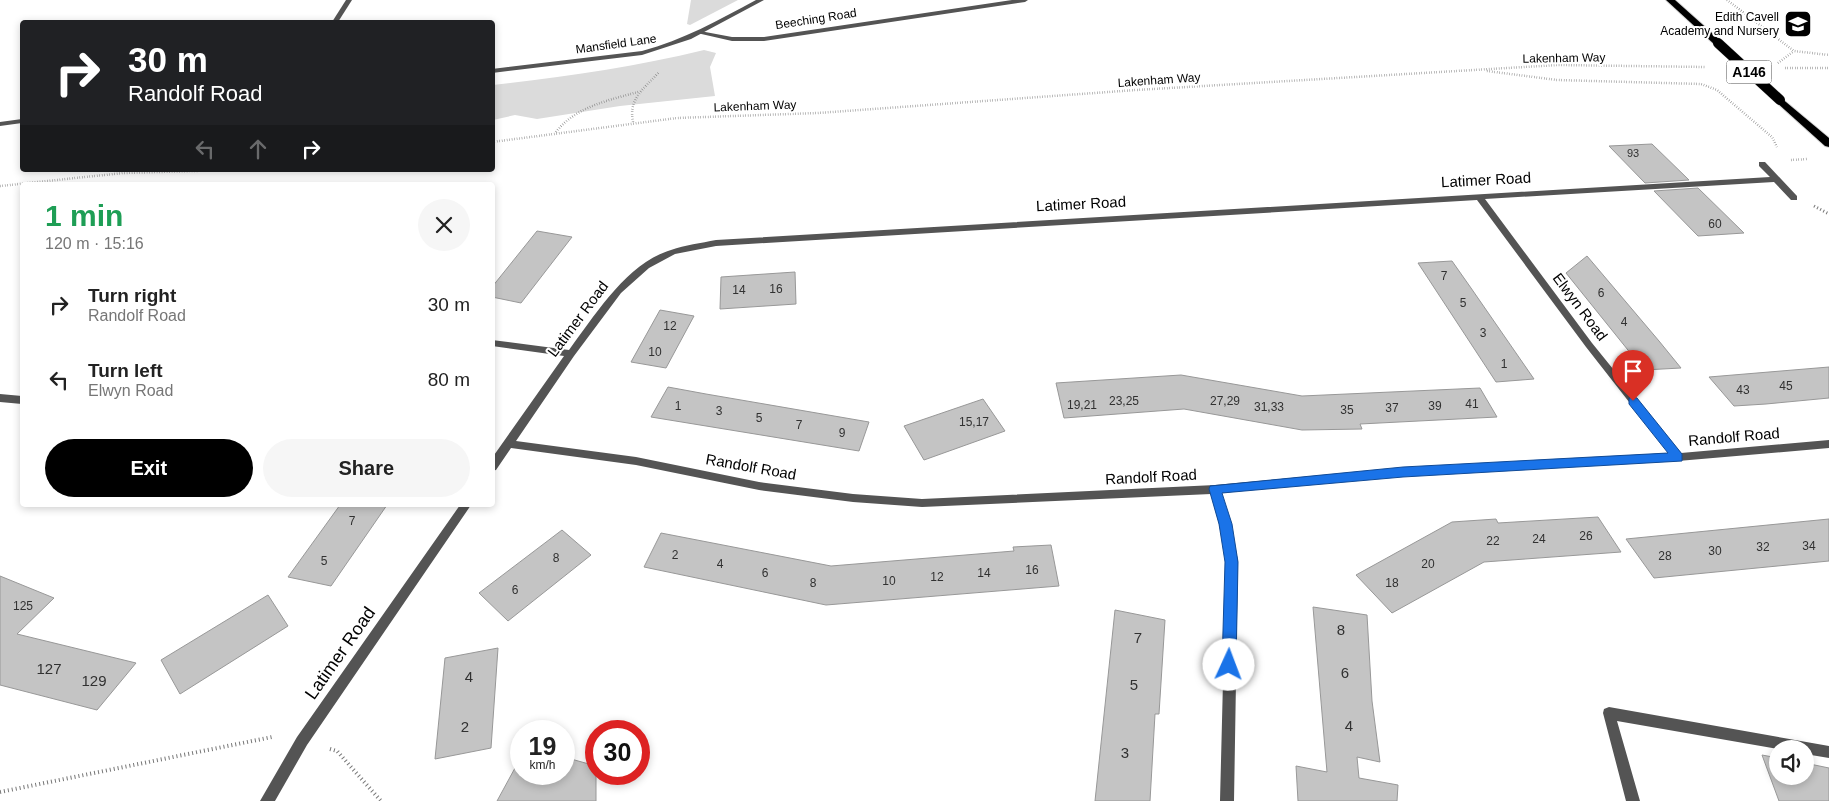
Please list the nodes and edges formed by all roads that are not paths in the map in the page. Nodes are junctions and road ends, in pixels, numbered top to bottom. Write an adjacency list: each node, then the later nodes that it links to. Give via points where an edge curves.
1 (349, 0): 5 (street)
2 (761, 0): 6 (street, Mansfield Lane)
3 (1025, 0): 6 (street, Beeching Road, via 764,39 732,39)
4 (1670, 0): 10 (highway, A146, bridge)
5 (336, 20)
6 (700, 33): 7 (street, Mansfield Lane, via 666,48 642,53)
7 (495, 70)
8 (20, 121): 9 (street)
9 (0, 124)
10 (1829, 144)
11 (1762, 164): 12 (street)
12 (1776, 179): 13 (street, Latimer Road); 14 (street)
13 (1479, 197): 16 (street, Latimer Road, via 716,242 672,252 646,266 618,291); 21 (street, Elwyn Road, via 1589,345)
14 (1794, 198)
15 (495, 343): 16 (street)
16 (571, 354): 19 (street, Latimer Road)
17 (0, 398): 18 (street)
18 (20, 400)
19 (508, 444): 22 (street, Latimer Road); 23 (street, Randolf Road, via 636,461 759,486 922,504)
20 (1829, 444): 21 (street, Randolf Road)
21 (1678, 457): 23 (street, Randolf Road, via 1403,472)
22 (495, 462)
23 (1215, 489): 27 (street, via 1232,562)
24 (465, 507): 26 (street, Latimer Road, via 302,742)
25 (1829, 752): 28 (street, via 1609,713)
26 (267, 801)
27 (1227, 801)
28 (1633, 801)

